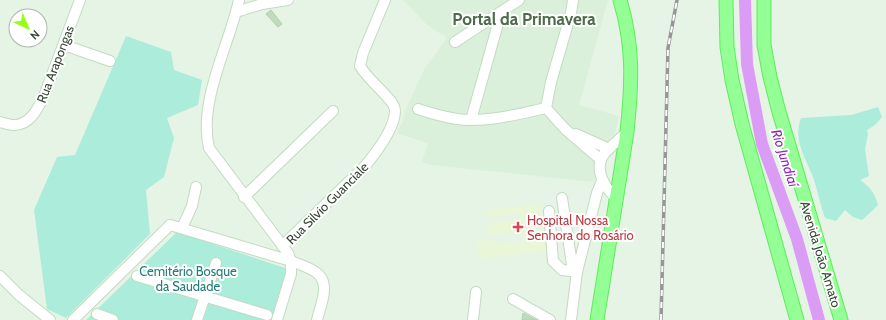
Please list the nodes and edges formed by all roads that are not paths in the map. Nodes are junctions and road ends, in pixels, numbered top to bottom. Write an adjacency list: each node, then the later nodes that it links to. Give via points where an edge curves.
1 (80, 0): 13 (street, Rua Arapongas)
2 (239, 0): 10 (street)
3 (288, 0): 10 (street)
4 (385, 0): 32 (street, Rua Silvio Guanciale, via 360,66 364,74 389,98 395,111 394,119 376,153 365,166)
5 (520, 0): 11 (street)
6 (573, 0): 16 (street)
7 (620, 0): 15 (main road, via 631,52)
8 (726, 0): 54 (main road, via 727,46 732,80)
9 (764, 0): 55 (main road, Avenida João Amato, via 764,45 770,77)
10 (236, 12): 28 (street, via 216,73 207,117 206,137 209,148)
11 (501, 13): 12 (street); 19 (street)
12 (455, 42)
13 (64, 45): 14 (street); 20 (street, Rua Arapongas, via 44,96 31,117 23,124 13,126)
14 (110, 61)
15 (630, 103): 22 (main road); 23 (main road)
16 (546, 108): 19 (street, via 491,119); 21 (street)
17 (418, 109): 19 (street)
18 (332, 111): 28 (street)
19 (471, 120)
20 (0, 122)
21 (565, 129): 23 (street); 24 (street)
22 (627, 132): 23 (street); 27 (main road)
23 (613, 146): 24 (street); 27 (main road)
24 (601, 160): 25 (street)
25 (602, 181): 27 (street); 35 (street)
26 (196, 187): 31 (street, via 192,206)
27 (613, 196): 52 (main road); 53 (main road)
28 (244, 197): 32 (street)
29 (562, 198): 35 (street)
30 (549, 211): 35 (street, via 553,261 562,270)
31 (182, 228): 33 (street); 44 (street, via 170,225)
32 (282, 246): 33 (street, Rua Silvio Guanciale)
33 (291, 261): 47 (street, Rua Silvio Guanciale, via 291,274); 48 (street, via 310,269 324,282)
34 (216, 263): 39 (street)
35 (575, 271): 51 (street)
36 (0, 276): 43 (street)
37 (137, 276): 39 (street)
38 (476, 292): 49 (street)
39 (205, 297): 42 (street); 46 (street)
40 (513, 299): 50 (street)
41 (97, 314): 45 (street)
42 (267, 315)
43 (50, 320)
44 (73, 320)
45 (113, 320)
46 (198, 320)
47 (277, 320)
48 (317, 320)
49 (473, 320)
50 (550, 320)
51 (571, 320)
52 (593, 320)
53 (597, 320)
54 (797, 320)
55 (841, 320)

